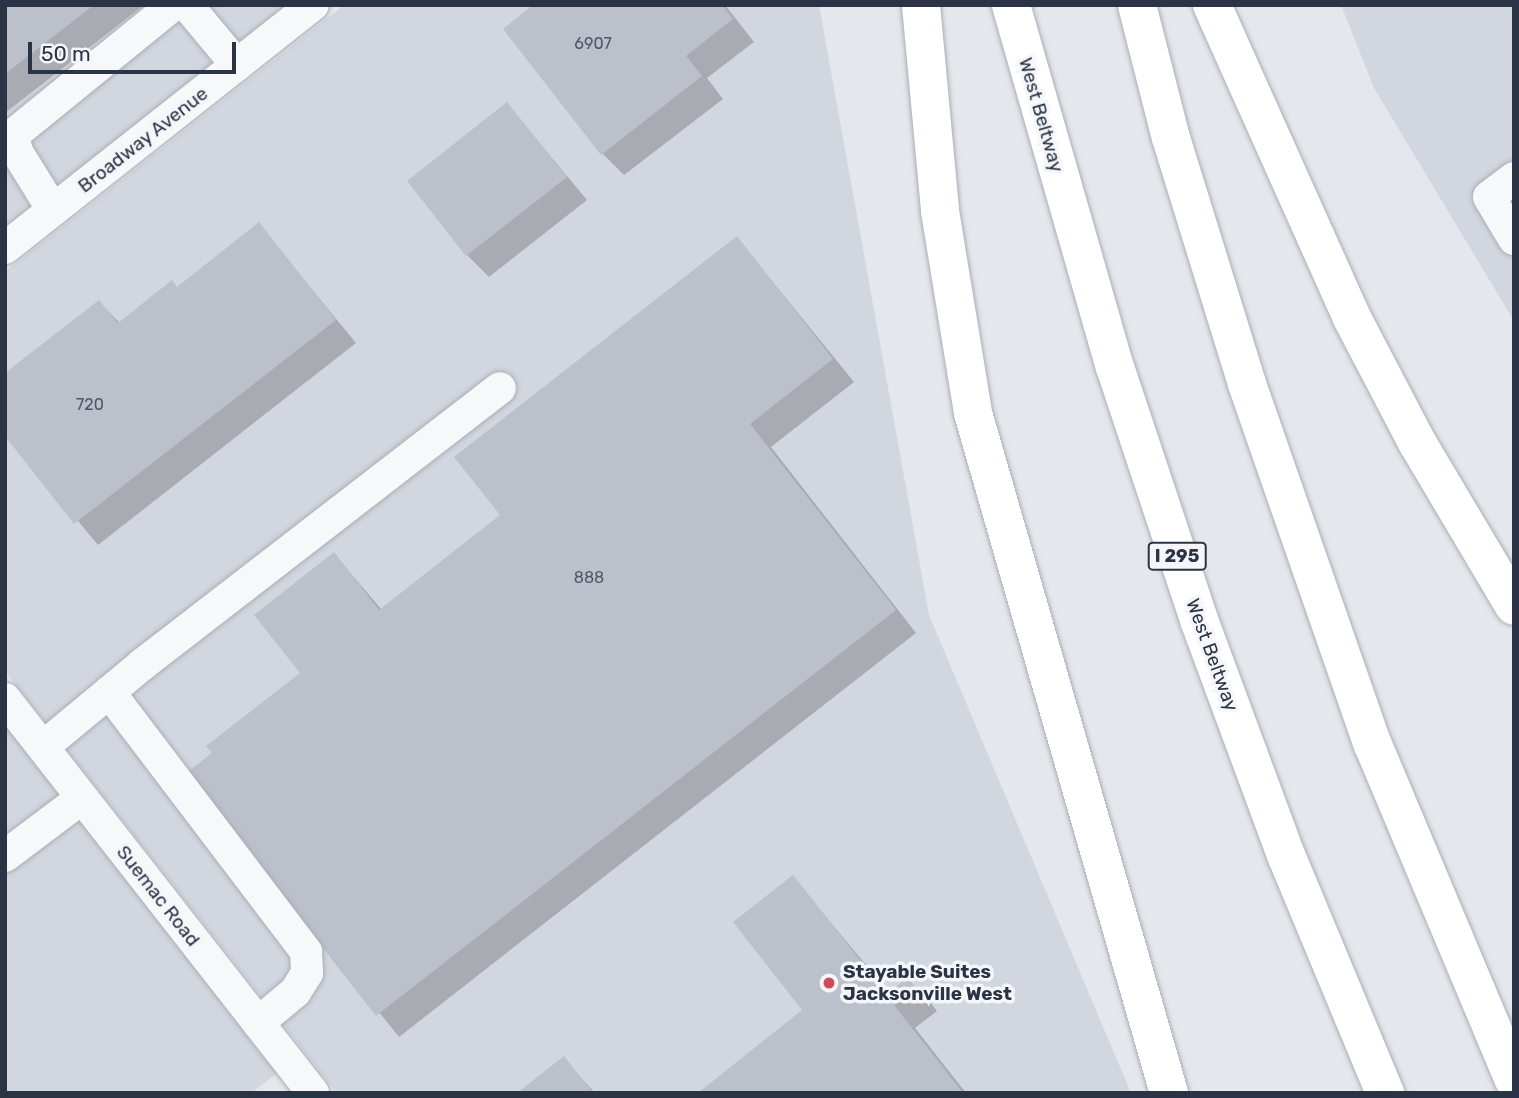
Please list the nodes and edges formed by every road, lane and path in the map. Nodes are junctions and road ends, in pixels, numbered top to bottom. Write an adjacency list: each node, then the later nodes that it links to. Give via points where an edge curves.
1 (173, 5): 10 (street, via 13,135 17,152)
2 (187, 5): 8 (street)
3 (313, 5): 8 (street, Broadway Avenue)
4 (920, 5): 18 (highway, via 940,211 973,413)
5 (1011, 5): 26 (highway, West Beltway / I 295, via 1115,368 1199,620 1286,855)
6 (1137, 5): 22 (highway, via 1171,138 1247,384 1373,745)
7 (1212, 5): 14 (highway, via 1352,318 1418,444)
8 (237, 65): 10 (street, Broadway Avenue)
9 (1514, 178): 11 (street, via 1489,197)
10 (54, 210): 12 (street, Broadway Avenue)
11 (1514, 239)
12 (5, 248)
13 (500, 388): 15 (street)
14 (1514, 606)
15 (109, 692): 17 (street); 21 (street, via 306,952 307,973 295,992)
16 (5, 699): 17 (street, Suemac Road)
17 (43, 747): 19 (street, Suemac Road)
18 (1081, 790): 24 (highway); 25 (highway)
19 (82, 798): 20 (street); 21 (street, Suemac Road)
20 (5, 856)
21 (258, 1023): 23 (street, Suemac Road)
22 (1509, 1069)
23 (313, 1093)
24 (1169, 1093)
25 (1195, 1093)
26 (1385, 1093)

